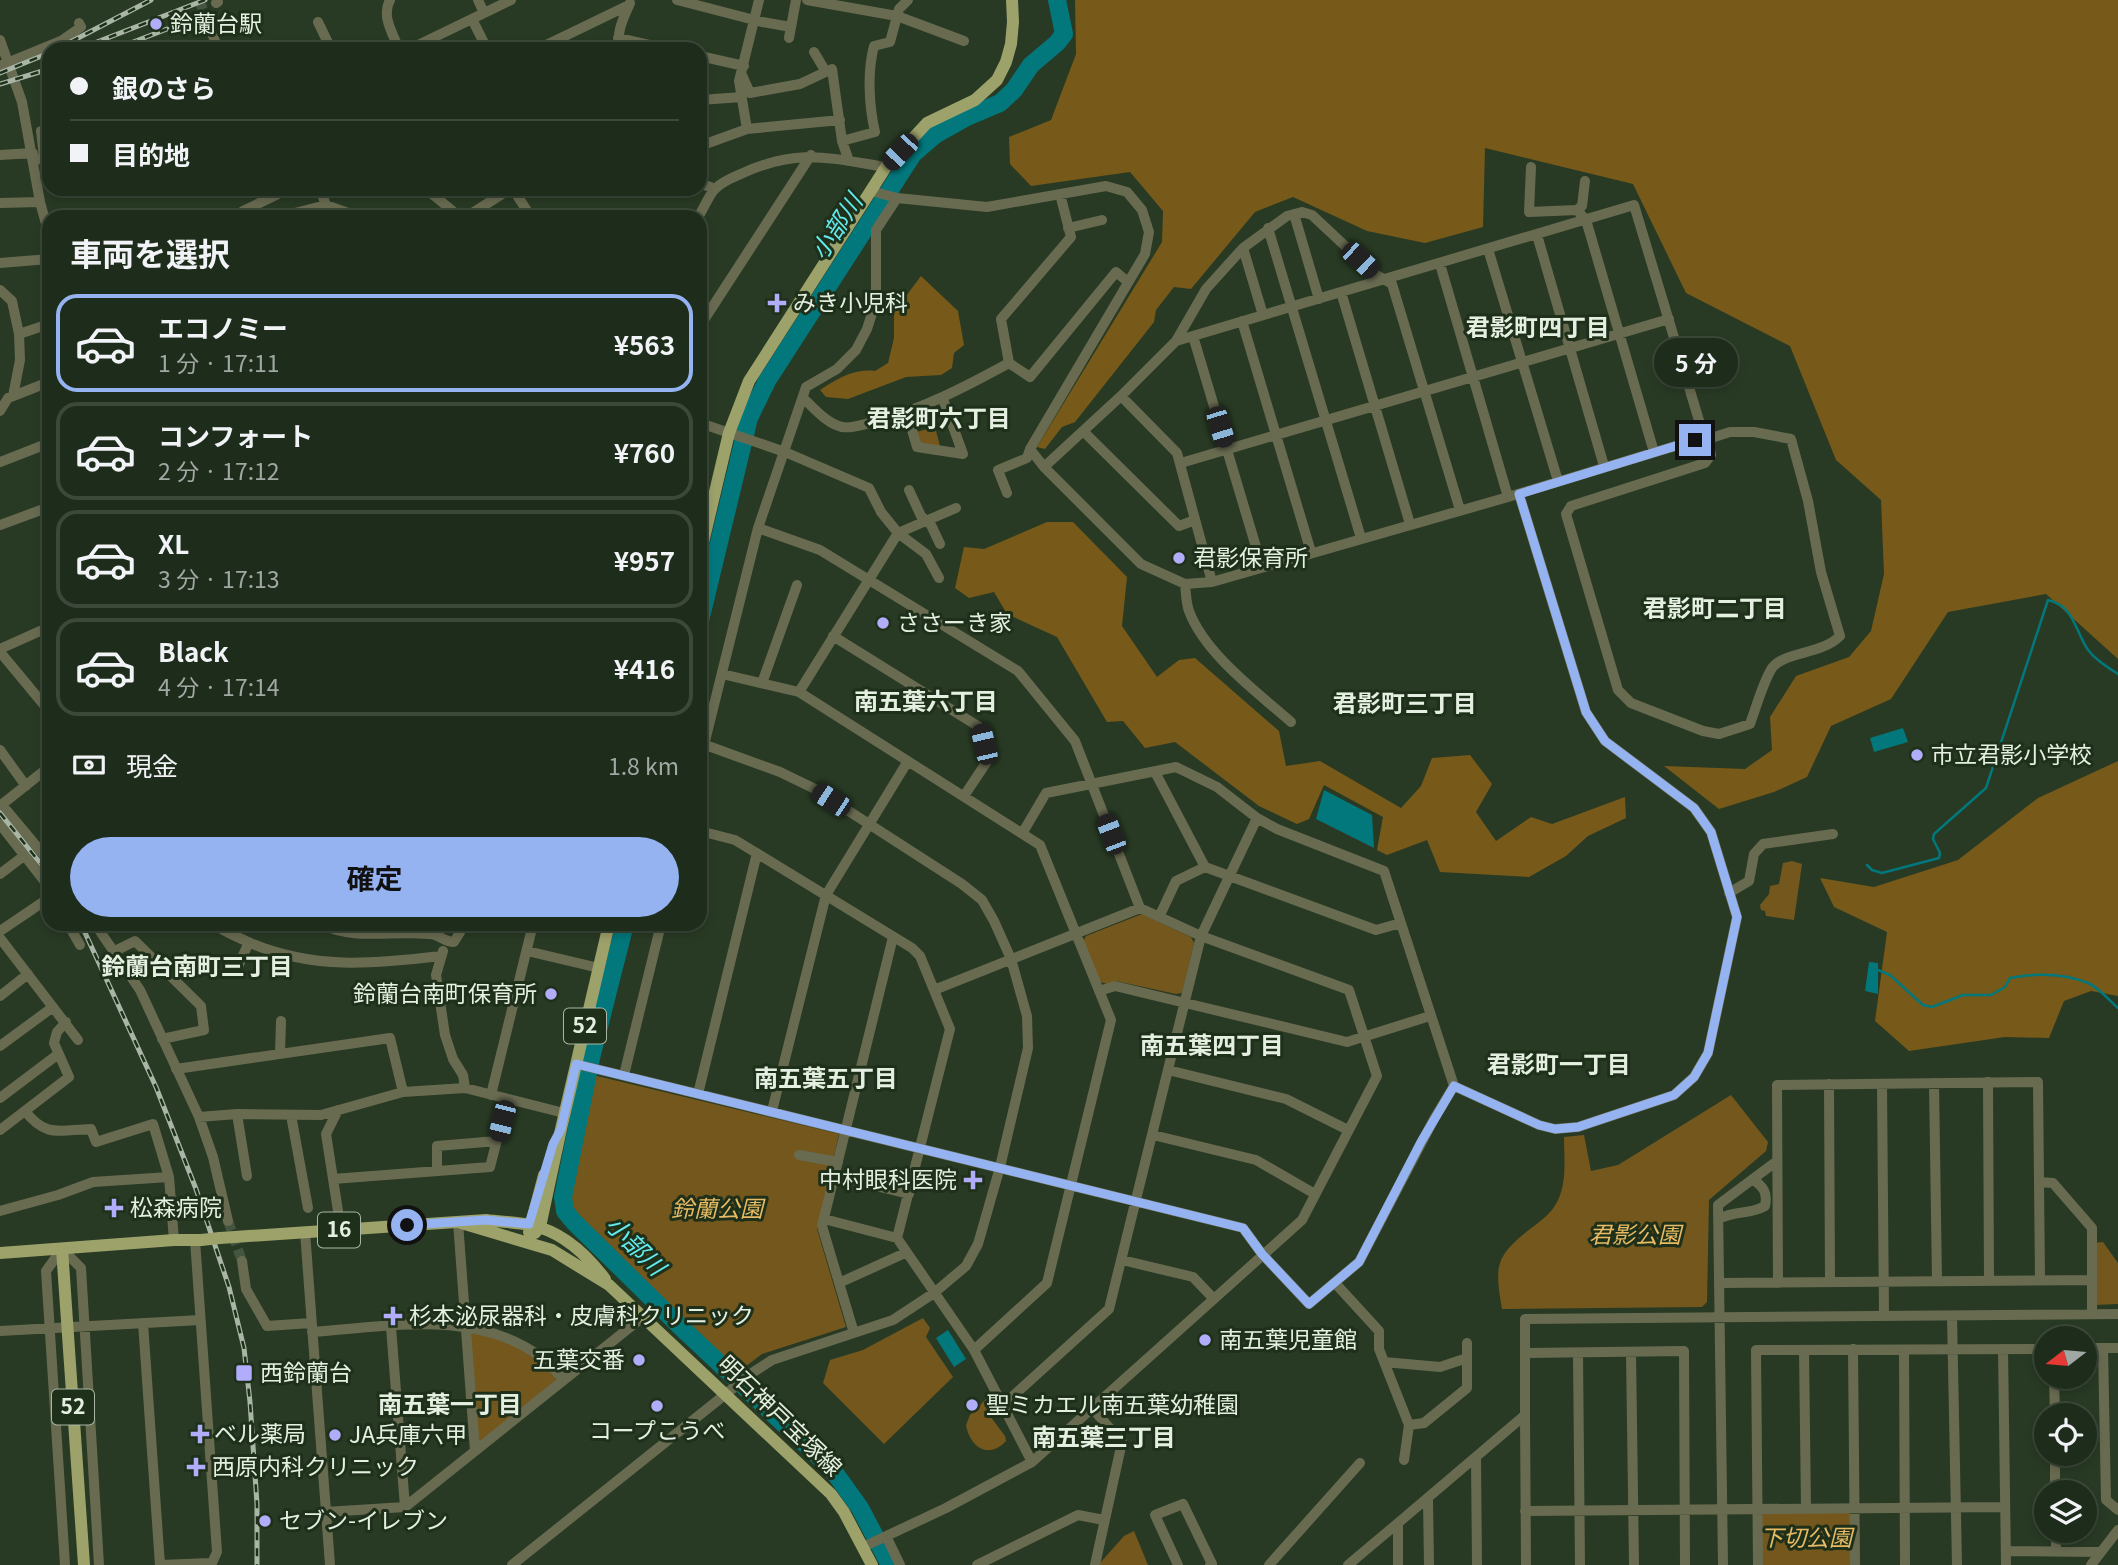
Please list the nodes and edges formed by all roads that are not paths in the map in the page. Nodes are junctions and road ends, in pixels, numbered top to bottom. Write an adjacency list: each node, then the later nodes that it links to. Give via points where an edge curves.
1 (390, 0): 23 (street, via 387,20)
2 (478, 0): 11 (street)
3 (511, 0): 11 (street)
4 (677, 0): 14 (street)
5 (759, 0): 14 (street)
6 (796, 0): 14 (street, via 790,33)
7 (807, 0): 12 (street)
8 (908, 0): 12 (street)
9 (1012, 0): 45 (main road, via 1011,44 997,80 975,100 927,123)
10 (630, 3): 26 (street); 27 (street, via 620,25)
11 (484, 13): 13 (street)
12 (897, 16): 19 (street); 38 (street, via 890,42 874,46 871,114 875,132)
13 (472, 19): 24 (street); 25 (street)
14 (754, 19): 32 (street)
15 (206, 20): 21 (street)
16 (318, 22): 22 (street)
17 (80, 27): 20 (street)
18 (0, 40): 31 (street)
19 (964, 41)
20 (59, 42)
21 (215, 42)
22 (328, 42)
23 (396, 42)
24 (424, 42)
25 (484, 42)
26 (552, 42)
27 (619, 42)
28 (42, 49): 31 (street)
29 (814, 52): 33 (street)
30 (707, 58): 32 (street)
31 (4, 64): 42 (street, via 22,102)
32 (743, 71): 33 (street, via 750,93 800,84); 34 (street, via 739,81)
33 (826, 72): 36 (street, via 832,69)
34 (742, 97): 35 (street); 37 (street)
35 (707, 100)
36 (839, 120): 37 (street); 38 (street)
37 (747, 130): 39 (street)
38 (842, 141): 44 (street)
39 (707, 144)
40 (0, 155): 42 (street)
41 (811, 156): 44 (street); 49 (street, via 758,166); 85 (street)
42 (33, 157): 43 (street); 57 (street)
43 (42, 157)
44 (849, 161): 45 (street)
45 (886, 167): 50 (main road)
46 (1531, 167): 67 (street, via 1530,212)
47 (1585, 181): 67 (street)
48 (707, 186): 49 (street)
49 (715, 189): 66 (street)
50 (876, 192): 56 (street); 110 (main road, via 749,381)
51 (1060, 194): 56 (street, via 988,207); 71 (street); 80 (street, via 1106,186 1127,192 1142,210 1149,232 1145,254)
52 (270, 196): 61 (street)
53 (323, 196): 59 (street)
54 (434, 196): 64 (street)
55 (500, 196): 65 (street)
56 (897, 198): 102 (street, via 876,230 876,301 867,329 856,350 837,369 806,387)
57 (40, 202): 58 (street); 60 (street)
58 (0, 203)
59 (326, 205): 62 (street); 63 (street)
60 (42, 210)
61 (245, 210)
62 (307, 210)
63 (340, 210)
64 (452, 210)
65 (477, 210)
66 (702, 210)
67 (1577, 210): 70 (street)
68 (1294, 214): 72 (street); 79 (street, via 1312,215); 83 (street)
69 (1102, 220): 71 (street)
70 (1586, 220): 73 (street); 87 (street, via 1634,205); 91 (street)
71 (1068, 228): 95 (street, via 1070,237 1001,319)
72 (1268, 228): 74 (street); 84 (street)
73 (1537, 235): 75 (street); 94 (street)
74 (1243, 248): 86 (street); 93 (street, via 1206,289)
75 (1488, 249): 78 (street); 96 (street)
76 (42, 260): 77 (street)
77 (0, 263)
78 (1440, 264): 79 (street); 97 (street)
79 (1385, 279): 82 (street); 99 (street, via 1392,284)
80 (1128, 282): 95 (street, via 1116,272 1030,377); 114 (street)
81 (0, 290): 90 (street, via 12,300)
82 (1341, 292): 83 (street); 104 (street)
83 (1319, 299): 84 (street)
84 (1291, 307): 86 (street); 107 (street)
85 (707, 315)
86 (1263, 315): 88 (street)
87 (1669, 319): 91 (street); 112 (street)
88 (1242, 321): 92 (street); 111 (street)
89 (42, 326): 90 (street)
90 (19, 334): 100 (street)
91 (1620, 334): 94 (street); 117 (street)
92 (1193, 336): 93 (street); 115 (street)
93 (1176, 341): 101 (street)
94 (1571, 349): 96 (street); 120 (street)
95 (1009, 363): 103 (street)
96 (1522, 363): 97 (street); 122 (street)
97 (1473, 378): 99 (street); 125 (street)
98 (42, 385): 100 (street)
99 (1425, 391): 104 (street); 128 (street)
100 (13, 396): 105 (street)
101 (1121, 396): 109 (street); 119 (street, via 1177,453)
102 (803, 398): 106 (street, via 842,427); 116 (street)
103 (943, 399): 106 (street); 106 (street, via 963,454 917,447)
104 (1374, 405): 107 (street); 131 (street)
105 (0, 411)
106 (907, 413)
107 (1325, 421): 111 (street); 136 (street)
108 (707, 425): 110 (street)
109 (1083, 431): 121 (street); 129 (street, via 1179,526)
110 (734, 435): 116 (street); 134 (main road)
111 (1276, 436): 115 (street); 138 (street)
112 (1708, 439): 112 (street, via 1712,454 1705,463 1571,506 1566,514 1618,690 1631,703 1719,734 1750,724 1772,669 1780,661 1830,646 1840,636 1791,439 1754,432 1730,432); 117 (street)
113 (42, 446): 118 (street)
114 (1030, 449): 121 (street); 124 (street, via 1027,458 998,470)
115 (1227, 450): 119 (street); 139 (street)
116 (785, 452): 133 (street); 135 (street, via 869,488)
117 (1654, 452): 120 (street)
118 (0, 462)
119 (1181, 463): 129 (street)
120 (1605, 466): 122 (street)
121 (1044, 467): 143 (street, via 1141,564)
122 (1558, 481): 125 (street)
123 (909, 490): 130 (street)
124 (1007, 493)
125 (1514, 496): 128 (street); 176 (street, via 1586,712 1605,741 1694,808 1711,832)
126 (956, 508): 130 (street)
127 (42, 510): 132 (street)
128 (1460, 510): 131 (street)
129 (1195, 520): 142 (street)
130 (925, 521): 135 (street); 137 (street)
131 (1410, 524): 136 (street)
132 (0, 526)
133 (758, 527): 141 (street, via 820,550); 148 (street)
134 (707, 530)
135 (898, 533): 140 (street, via 926,554); 141 (street)
136 (1361, 538): 138 (street)
137 (940, 544)
138 (1311, 552): 139 (street)
139 (1262, 567): 142 (street)
140 (939, 578)
141 (868, 579): 146 (street); 159 (street, via 1017,671 1075,741)
142 (1212, 582): 143 (street)
143 (1185, 584): 152 (street, via 1188,608 1203,638)
144 (797, 585): 149 (street)
145 (42, 630): 147 (street)
146 (833, 636): 150 (street); 161 (street, via 981,728 988,760)
147 (0, 650): 151 (street)
148 (722, 674): 149 (street); 153 (street)
149 (762, 683): 150 (street)
150 (799, 692): 156 (street)
151 (42, 702)
152 (1291, 722)
153 (707, 726)
154 (707, 745): 164 (street, via 813,788)
155 (0, 750): 160 (street)
156 (908, 761): 161 (street); 164 (street)
157 (1155, 772): 159 (street); 163 (street, via 1176,767 1217,787); 172 (street)
158 (42, 773): 160 (street)
159 (1092, 785): 166 (street, via 1046,793); 179 (street)
160 (26, 786): 162 (street)
161 (964, 796): 166 (street)
162 (1, 806): 169 (street)
163 (1257, 818): 174 (street); 181 (street, via 1384,871)
164 (868, 823): 177 (street); 203 (street, via 982,900)
165 (0, 824): 171 (street)
166 (1023, 832): 193 (street, via 1040,845)
167 (707, 833): 170 (street, via 735,840)
168 (1833, 834): 176 (street, via 1763,844 1754,854 1749,881)
169 (42, 853)
170 (757, 853): 177 (street); 233 (street)
171 (25, 855): 173 (street); 175 (street)
172 (1205, 867): 174 (street); 180 (street, via 1176,881)
173 (0, 874)
174 (1229, 876): 181 (street, via 1376,930); 194 (street)
175 (42, 878)
176 (1729, 893): 229 (street, via 1737,917 1708,1053 1694,1077 1674,1095 1578,1127 1555,1129)
177 (825, 895): 195 (street); 238 (street)
178 (42, 903): 182 (street)
179 (1140, 908): 180 (street); 193 (street)
180 (1159, 917): 194 (street)
181 (1401, 923): 212 (street)
182 (0, 931)
183 (72, 931): 199 (street)
184 (100, 931): 200 (street)
185 (224, 931): 197 (street)
186 (336, 931): 187 (street)
187 (382, 931)
188 (422, 931): 198 (street, via 437,934)
189 (461, 931): 198 (street, via 454,942)
190 (531, 931): 201 (street)
191 (608, 931): 204 (main road, 52)
192 (660, 931): 224 (street)
193 (1076, 934): 203 (street); 208 (street)
194 (1201, 936): 210 (street); 215 (street, via 1349,990)
195 (893, 937): 207 (street, via 920,956); 244 (street)
196 (0, 938): 206 (street)
197 (249, 942): 202 (street, via 307,961); 205 (street)
198 (446, 942): 202 (street)
199 (80, 945)
200 (116, 951): 216 (street); 216 (street, via 135,941 201,1006 204,1030)
201 (527, 951): 204 (street); 232 (street)
202 (441, 956): 230 (street, via 436,975 445,1035)
203 (1011, 959): 207 (street); 252 (street, via 1027,1016 1028,1048)
204 (599, 968): 221 (main road, 52)
205 (236, 971)
206 (28, 974): 209 (street); 211 (street)
207 (934, 990): 248 (street, via 950,1029)
208 (1099, 991): 210 (street, via 1115,986); 260 (street, via 1111,1020)
209 (0, 996)
210 (1185, 1002): 215 (street, via 1347,1042); 223 (street)
211 (53, 1007): 214 (street); 218 (street)
212 (1430, 1016): 215 (street); 229 (street)
213 (281, 1021): 219 (street)
214 (66, 1022): 217 (street); 220 (street, via 57,1032)
215 (1364, 1036): 245 (street, via 1377,1076)
216 (162, 1039): 222 (street)
217 (78, 1040)
218 (0, 1046)
219 (280, 1054): 222 (street); 231 (street, via 390,1038)
220 (57, 1055): 234 (street); 237 (street, via 69,1077)
221 (579, 1065): 224 (street); 239 (main road, 52)
222 (176, 1069): 242 (street)
223 (1168, 1070): 245 (street, via 1286,1099); 246 (street)
224 (624, 1075): 233 (street)
225 (1988, 1082): 226 (street); 259 (street, via 2038,1082); 286 (street)
226 (1934, 1083): 228 (street); 285 (street)
227 (1829, 1084): 228 (street); 250 (street, via 1777,1085); 287 (street)
228 (1882, 1084): 292 (street)
229 (1454, 1086): 289 (street, via 1359,1262)
230 (465, 1088): 231 (street); 232 (street)
231 (403, 1092): 236 (street)
232 (491, 1094): 235 (street)
233 (698, 1094): 238 (street)
234 (0, 1098)
235 (507, 1101): 239 (street); 247 (street)
236 (338, 1110): 241 (street); 257 (street, via 326,1134)
237 (25, 1111): 243 (street); 256 (street, via 36,1125 49,1130 91,1129 96,1142 153,1124)
238 (772, 1111): 244 (street)
239 (564, 1113): 271 (main road, 52)
240 (237, 1114): 241 (street); 242 (street); 254 (street)
241 (291, 1115): 264 (street)
242 (199, 1117): 269 (street)
243 (0, 1130)
244 (846, 1130): 248 (street); 251 (street)
245 (1348, 1130): 262 (street)
246 (1153, 1135): 262 (street, via 1256,1160); 263 (street)
247 (497, 1141): 253 (street, via 490,1167); 253 (street, via 437,1146)
248 (921, 1149): 252 (street); 261 (street)
249 (799, 1155): 251 (street)
250 (1777, 1161): 258 (street); 291 (street)
251 (838, 1162): 255 (street)
252 (1000, 1167): 260 (street); 294 (street, via 978,1244 966,1266)
253 (437, 1171): 257 (street)
254 (247, 1176)
255 (834, 1176): 261 (street); 267 (street)
256 (169, 1177): 266 (street, via 93,1182); 274 (street)
257 (333, 1179): 265 (street)
258 (1753, 1179): 268 (street, via 1718,1205); 268 (street, via 1764,1188 1765,1206)
259 (2039, 1182): 283 (street); 284 (street, via 2053,1183 2092,1228)
260 (1070, 1185): 263 (street); 320 (street, via 1047,1283)
261 (909, 1194): 273 (street)
262 (1315, 1194): 280 (street, via 1302,1220)
263 (1135, 1200): 280 (street, via 1243,1228); 281 (street)
264 (308, 1208)
265 (338, 1211)
266 (0, 1212)
267 (824, 1219): 273 (street); 288 (street, via 822,1226)
268 (1718, 1219): 290 (street)
269 (228, 1221)
270 (458, 1222): 271 (main road, 明石神戸宝塚線 / 16); 272 (main road, 明石神戸宝塚線 / 16); 276 (main road, 明石神戸宝塚線 / 16); 304 (street)
271 (535, 1226): 276 (main road, 52); 293 (main road, 明石神戸宝塚線 / 16, via 564,1239 589,1258)
272 (305, 1232): 275 (main road, 明石神戸宝塚線 / 16, bridge); 307 (street)
273 (897, 1238): 279 (street)
274 (174, 1240): 275 (main road, 明石神戸宝塚線 / 16); 277 (main road, 明石神戸宝塚線 / 16)
275 (198, 1240): 302 (street)
276 (528, 1242): 293 (main road, 明石神戸宝塚線 / 16, via 552,1250)
277 (62, 1249): 278 (main road, 明石神戸宝塚線 / 16); 305 (main road, 52); 306 (street, via 81,1268); 309 (street, via 46,1271)
278 (0, 1253)
279 (905, 1253): 288 (street); 294 (street)
280 (1262, 1254): 289 (street, via 1309,1304); 295 (street)
281 (1122, 1260): 295 (street, via 1193,1278); 330 (street, via 1109,1309)
282 (242, 1261): 307 (street, via 246,1289 267,1326)
283 (2040, 1280): 284 (street); 286 (street)
284 (2092, 1280): 296 (street)
285 (1937, 1281): 286 (street); 292 (street)
286 (1989, 1281)
287 (1830, 1282): 291 (street); 292 (street)
288 (839, 1283): 311 (street)
289 (1335, 1283): 327 (street, via 1379,1331)
290 (1720, 1283): 291 (street); 301 (street)
291 (1778, 1283)
292 (1885, 1283): 299 (street)
293 (609, 1285): 298 (main road, 明石神戸宝塚線 / 16)
294 (934, 1293): 311 (street, via 893,1320); 320 (street)
295 (1213, 1298): 331 (street)
296 (2092, 1314): 297 (street); 300 (street)
297 (2118, 1314)
298 (644, 1316): 328 (street); 329 (main road, 明石神戸宝塚線 / 16)
299 (1884, 1316): 300 (street); 301 (street)
300 (1952, 1316): 317 (street)
301 (1720, 1318): 324 (street, via 1525,1319); 347 (street)
302 (200, 1320): 303 (street); 363 (street, via 217,1552)
303 (143, 1323): 306 (street); 367 (street)
304 (466, 1325): 308 (street); 328 (street, via 541,1357); 334 (street)
305 (68, 1326): 306 (street); 309 (street); 365 (main road, 52)
306 (84, 1326): 366 (street)
307 (312, 1327): 308 (street); 353 (street)
308 (391, 1327): 340 (street)
309 (50, 1328): 310 (street); 364 (street)
310 (0, 1331)
311 (854, 1333): 329 (street, via 772,1360)
312 (1467, 1342): 326 (street)
313 (2097, 1348): 314 (street)
314 (2103, 1348): 315 (street); 351 (street, via 2106,1500)
315 (2118, 1348)
316 (1853, 1349): 321 (street); 322 (street); 341 (street)
317 (1953, 1349): 318 (street); 322 (street); 343 (street)
318 (2003, 1349): 319 (street); 344 (street)
319 (2034, 1349)
320 (974, 1350): 330 (street)
321 (1804, 1350): 345 (street); 348 (street, via 1756,1350)
322 (1904, 1350): 342 (street)
323 (1631, 1352): 325 (street); 346 (street, via 1684,1351); 350 (street)
324 (1526, 1353): 325 (street); 332 (street)
325 (1578, 1353): 349 (street)
326 (1467, 1358): 327 (street, via 1440,1367); 333 (street, via 1467,1388 1424,1423)
327 (1384, 1363): 333 (street)
328 (564, 1380): 334 (street)
329 (730, 1392): 359 (main road, 明石神戸宝塚線 / 16, via 831,1494); 369 (street)
330 (1003, 1405): 337 (street)
331 (1092, 1408): 337 (street); 354 (street, via 1122,1443)
332 (1525, 1415): 335 (street); 352 (street)
333 (1409, 1425): 336 (street)
334 (475, 1451): 340 (street)
335 (1476, 1458): 339 (street); 380 (street)
336 (1404, 1460)
337 (1032, 1462): 357 (street)
338 (1360, 1464): 376 (street)
339 (1428, 1500): 355 (street); 379 (street)
340 (405, 1507): 353 (street)
341 (1854, 1507): 342 (street); 345 (street); 387 (street)
342 (1905, 1507): 343 (street); 388 (street)
343 (1956, 1507): 344 (street); 389 (street)
344 (2005, 1507): 361 (street)
345 (1806, 1508): 348 (street)
346 (1685, 1509): 347 (street); 350 (street); 384 (street)
347 (1722, 1509): 348 (street); 385 (street)
348 (1758, 1509): 386 (street)
349 (1580, 1510): 350 (street); 352 (street); 382 (street)
350 (1633, 1510): 383 (street)
351 (2118, 1510)
352 (1525, 1511): 381 (street)
353 (325, 1512): 368 (street)
354 (1104, 1520): 372 (street, via 1077,1515); 373 (street)
355 (1398, 1523): 377 (street); 378 (street)
356 (2118, 1530): 362 (street)
357 (886, 1536): 359 (street); 371 (street)
358 (2056, 1543): 360 (street)
359 (866, 1545): 370 (main road, 明石神戸宝塚線 / 16)
360 (2056, 1550): 361 (street); 362 (street)
361 (2006, 1551): 390 (street)
362 (2101, 1552): 391 (street)
363 (211, 1564): 367 (street)
364 (65, 1565)
365 (84, 1565)
366 (99, 1565)
367 (160, 1565)
368 (330, 1565)
369 (512, 1565)
370 (872, 1565)
371 (900, 1565)
372 (977, 1565)
373 (1095, 1565)
374 (1178, 1565): 375 (street, via 1155,1515 1183,1504)
375 (1210, 1565)
376 (1269, 1565)
377 (1348, 1565)
378 (1398, 1565)
379 (1429, 1565)
380 (1477, 1565)
381 (1527, 1565)
382 (1580, 1565)
383 (1634, 1565)
384 (1685, 1565)
385 (1723, 1565)
386 (1758, 1565)
387 (1855, 1565)
388 (1905, 1565)
389 (1957, 1565)
390 (2006, 1565)
391 (2091, 1565)

